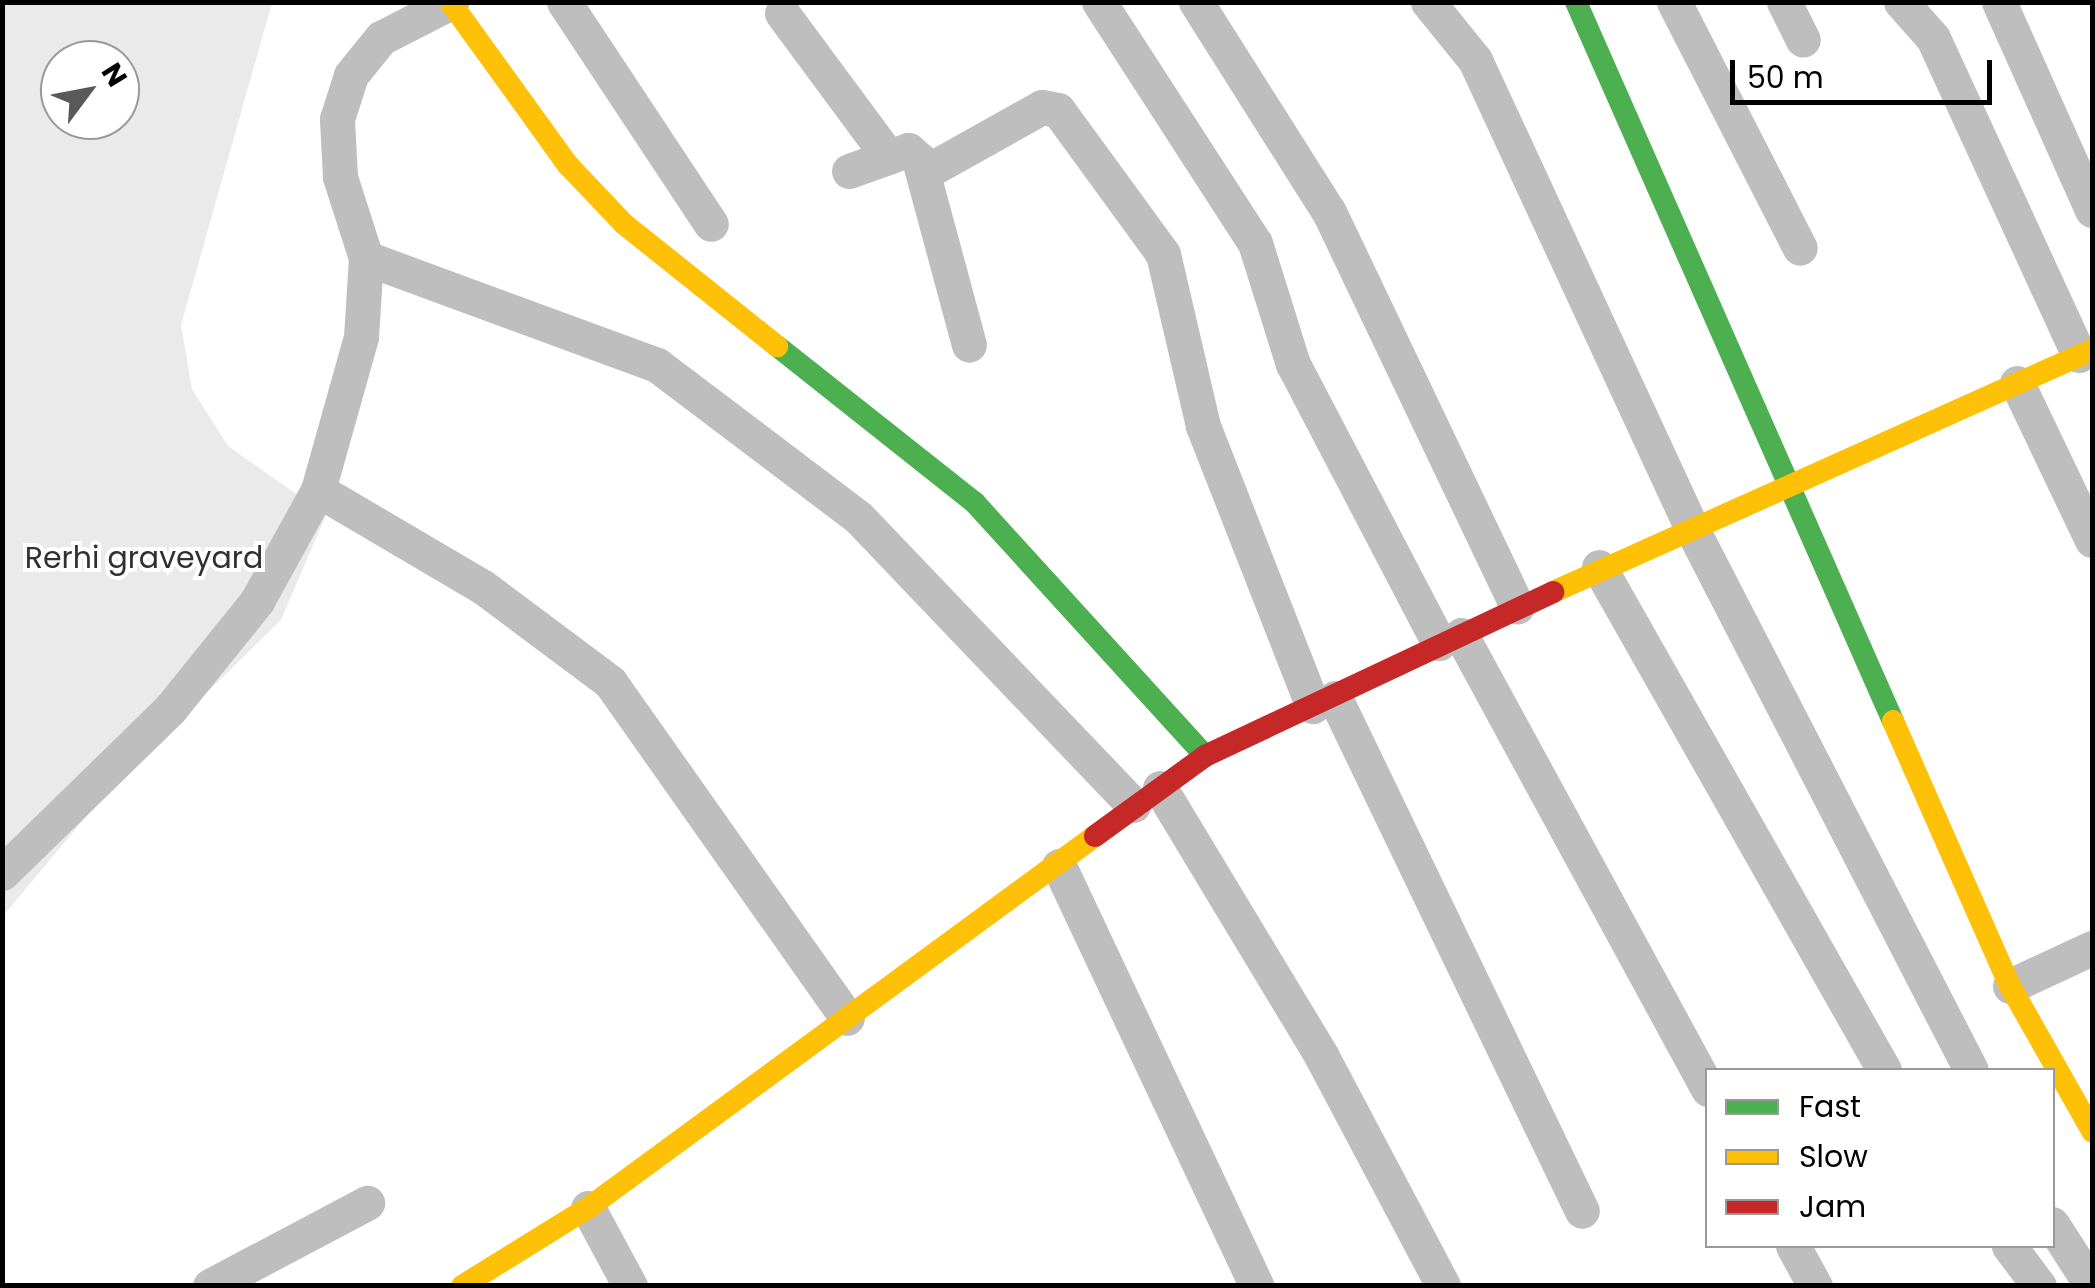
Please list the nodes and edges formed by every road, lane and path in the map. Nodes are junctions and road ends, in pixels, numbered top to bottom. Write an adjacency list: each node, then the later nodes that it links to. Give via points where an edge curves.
1 (451, 2): 19 (street, via 380,38 351,74 337,119 340,178); 31 (street, via 568,165 624,224 975,504)
2 (564, 2): 17 (street)
3 (1099, 2): 29 (street, via 1255,242 1309,398)
4 (1196, 2): 28 (street, via 1329,212)
5 (1428, 2): 25 (street, via 1475,60)
6 (1576, 2): 23 (street)
7 (1674, 2): 18 (street)
8 (1784, 2): 12 (street)
9 (1900, 2): 21 (street, via 1933,38)
10 (1999, 2): 16 (street)
11 (782, 12): 13 (street)
12 (1803, 40)
13 (887, 155): 14 (street, via 908,150); 15 (street)
14 (921, 167): 20 (street); 30 (street, via 1054,106 1163,254 1203,426)
15 (849, 171)
16 (2092, 210)
17 (711, 224)
18 (1800, 248)
19 (366, 258): 24 (street, via 361,337); 32 (street, via 657,365 859,518)
20 (969, 345)
21 (2086, 352): 22 (street)
22 (2017, 382): 23 (street); 26 (street)
23 (1791, 479): 25 (street); 36 (street)
24 (318, 490): 34 (street, via 256,601 170,709); 37 (street, via 483,588 610,682)
25 (1693, 531): 27 (street); 39 (street)
26 (2092, 540)
27 (1599, 568): 28 (street); 38 (street)
28 (1517, 607): 29 (street)
29 (1450, 639): 30 (street); 40 (street)
30 (1324, 702): 31 (street); 44 (street)
31 (1206, 756): 32 (street)
32 (1146, 797): 33 (street); 53 (street, via 1322,1056)
33 (1059, 866): 37 (street); 52 (street)
34 (2, 873)
35 (2092, 948): 36 (street)
36 (2010, 986): 41 (street)
37 (847, 1018): 43 (street)
38 (1883, 1068)
39 (1970, 1068)
40 (1705, 1083)
41 (2092, 1132)
42 (367, 1203): 49 (street)
43 (588, 1208): 50 (street); 51 (street)
44 (1582, 1212)
45 (2055, 1229): 48 (street)
46 (1794, 1248): 54 (street)
47 (2010, 1248): 55 (street)
48 (2084, 1279)
49 (210, 1286)
50 (462, 1286)
51 (630, 1286)
52 (1257, 1286)
53 (1443, 1286)
54 (1815, 1286)
55 (2038, 1286)

